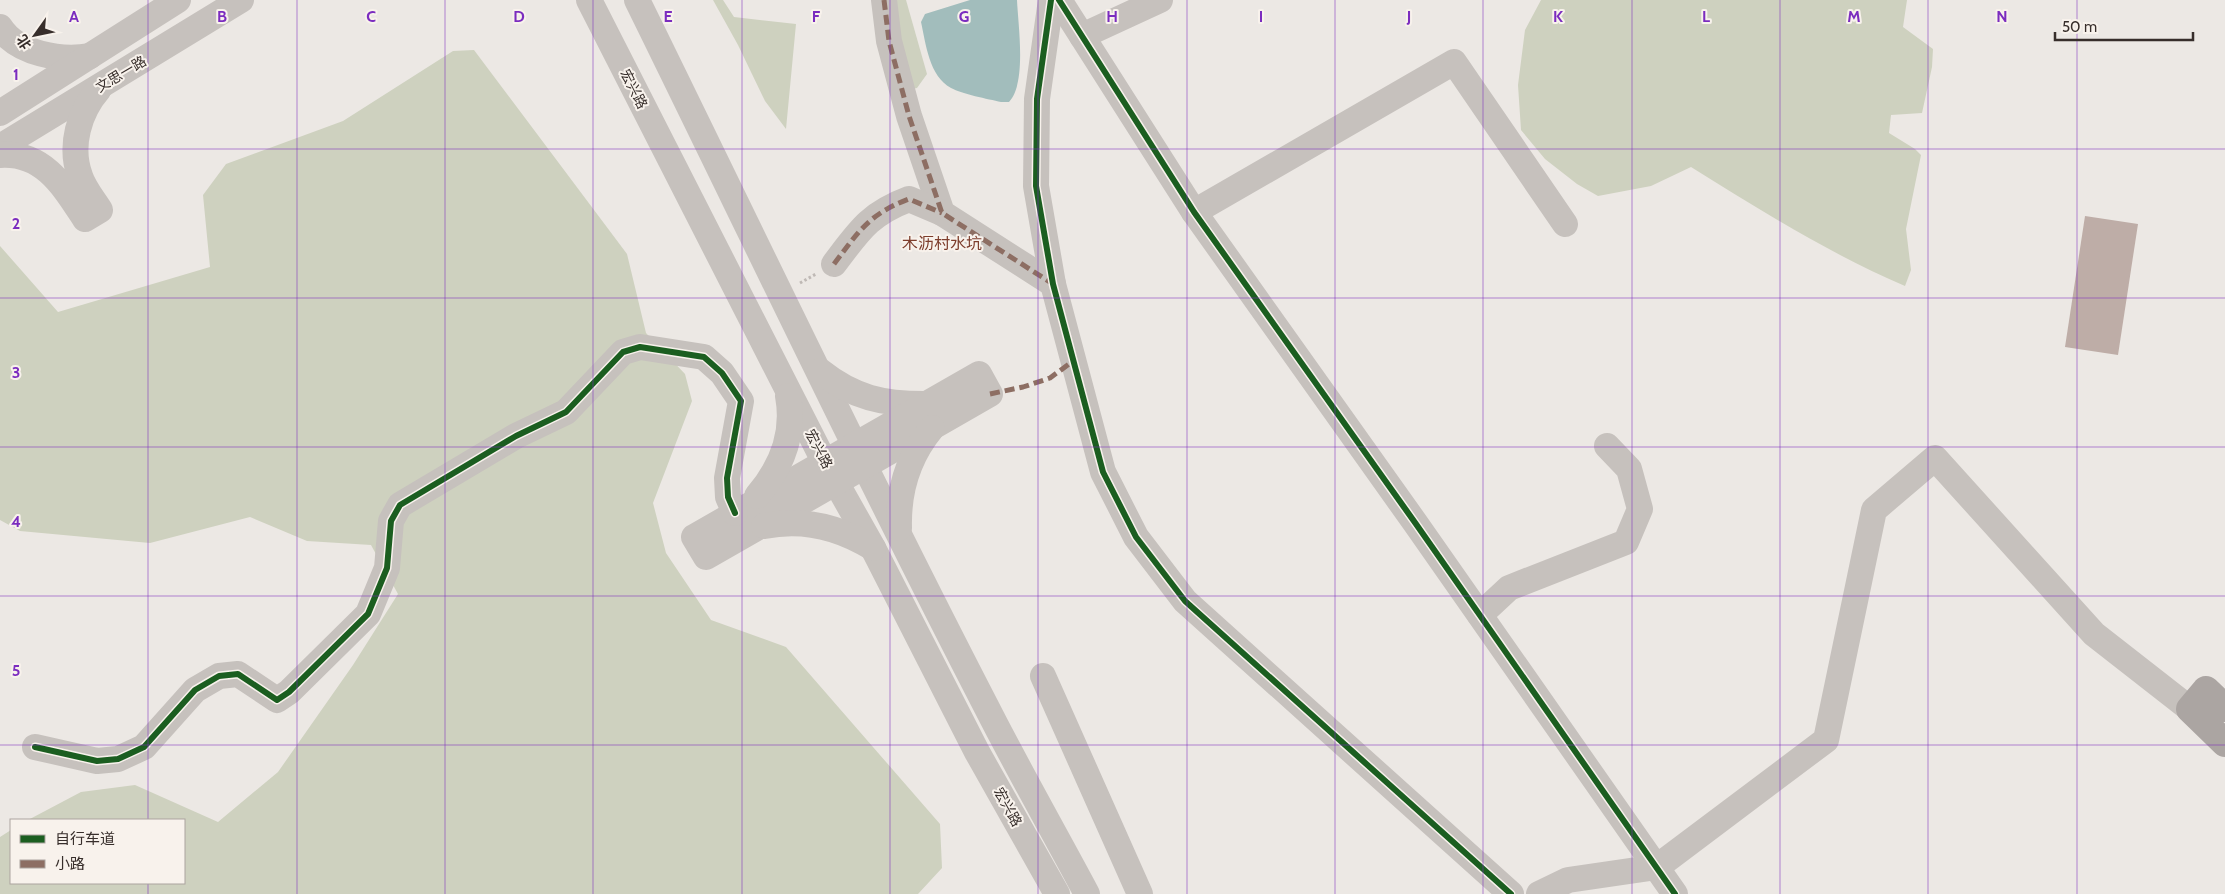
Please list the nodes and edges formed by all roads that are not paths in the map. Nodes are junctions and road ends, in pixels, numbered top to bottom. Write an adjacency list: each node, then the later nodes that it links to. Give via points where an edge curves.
1 (178, 0): 11 (street)
2 (241, 0): 12 (street, 文思一路)
3 (589, 0): 22 (street, 宏兴路)
4 (637, 0): 21 (street, 宏兴路)
5 (884, 0): 17 (street, via 889,41 908,116)
6 (1051, 0): 20 (street, via 1037,99 1036,186)
7 (1059, 0): 10 (street)
8 (1160, 0): 10 (street)
9 (0, 27): 11 (street, via 13,39 37,52 64,58)
10 (1082, 36): 16 (street)
11 (92, 55): 13 (street)
12 (102, 85): 14 (street, 文思一路); 15 (street, via 82,116 76,153 80,177 100,210 85,220 49,170 30,159)
13 (0, 113)
14 (0, 146)
15 (0, 155)
16 (1194, 212): 18 (street, via 1454,62); 30 (street)
17 (942, 213): 19 (street, via 909,199 892,206 863,225); 20 (street)
18 (1565, 224)
19 (834, 264)
20 (1053, 284): 39 (street, via 1103,472 1136,537 1185,601)
21 (819, 371): 23 (street, via 845,388 874,400); 25 (street, 宏兴路)
22 (787, 386): 26 (street, 宏兴路); 27 (street, via 790,422 782,458)
23 (931, 413): 25 (street); 28 (street, via 904,477 898,514)
24 (1607, 446): 30 (street, via 1628,469 1640,509 1626,542 1509,588)
25 (860, 455): 26 (street); 28 (street, 宏兴路)
26 (830, 471): 27 (street); 29 (street, 宏兴路)
27 (744, 517): 29 (street, via 780,524 810,524 843,532); 34 (street, via 728,497 727,478 740,401 722,373 704,357 640,347 623,352 566,412 516,436 400,505 391,521 387,568 368,614 289,692 277,700 238,674 219,676 195,690 144,747 118,759 97,762)
28 (899, 532): 37 (street, 宏兴路, via 987,709)
29 (872, 548): 36 (street, 宏兴路, via 977,752)
30 (1480, 615): 35 (street)
31 (1043, 676): 38 (street)
32 (2207, 702): 33 (main road); 35 (street, via 2094,634 1935,458 1874,510 1826,740)
33 (2225, 743)
34 (35, 747)
35 (1657, 867): 40 (street, via 1568,880); 41 (street)
36 (1057, 894)
37 (1087, 894)
38 (1140, 894)
39 (1511, 894)
40 (1539, 894)
41 (1675, 894)

